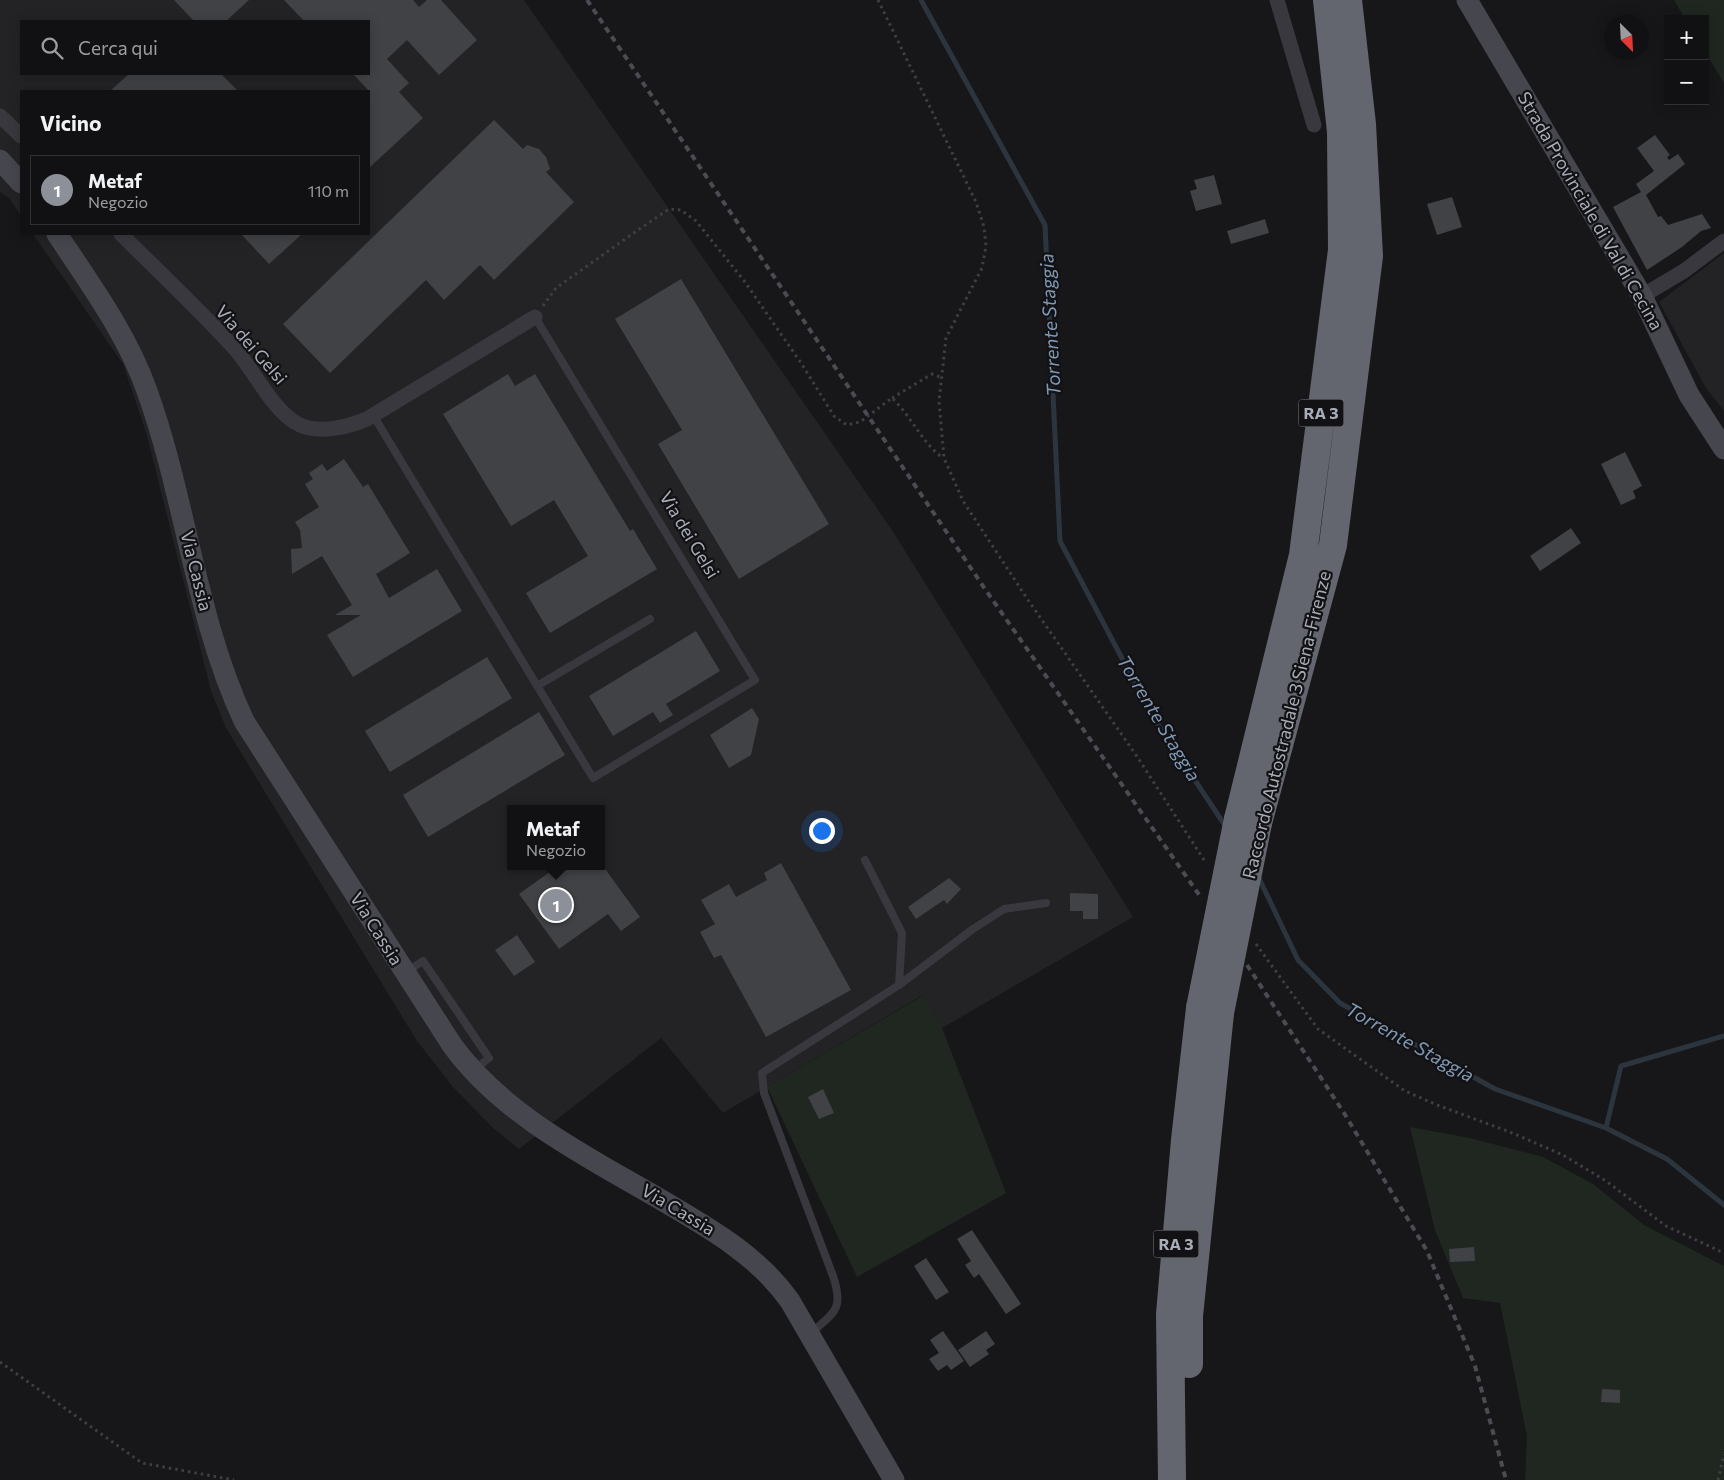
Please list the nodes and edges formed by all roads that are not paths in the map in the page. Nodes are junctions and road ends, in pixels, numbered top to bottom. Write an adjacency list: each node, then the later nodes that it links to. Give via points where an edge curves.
1 (1277, 0): 6 (street)
2 (1327, 0): 19 (highway, Raccordo Autostradale 3 Siena-Firenze / RA 3, via 1341,132 1342,250 1303,555)
3 (1348, 0): 19 (highway, Raccordo Autostradale 3 Siena-Firenze / RA 3, via 1362,124 1369,256 1333,546)
4 (1467, 0): 13 (main road, Strada Provinciale di Val di Cecina)
5 (0, 116): 7 (street)
6 (1314, 125)
7 (20, 135)
8 (0, 160): 9 (main road)
9 (20, 182)
10 (59, 235): 24 (main road, Via Cassia, via 117,327 146,389 206,611 242,716 452,1045 473,1071 504,1100 726,1239 780,1287)
11 (122, 235): 15 (street, Via dei Gelsi, via 234,348 294,422 305,427 328,429 354,424)
12 (1724, 241): 13 (street, via 1684,271)
13 (1642, 296): 16 (main road, Strada Provinciale di Val di Cecina, via 1689,395)
14 (534, 317): 15 (street, Via dei Gelsi); 18 (lane, Via dei Gelsi, via 755,680 593,778)
15 (373, 415): 18 (lane, Via dei Gelsi)
16 (1724, 449)
17 (650, 619): 18 (lane)
18 (537, 686)
19 (1248, 821): 23 (highway, Raccordo Autostradale 3 Siena-Firenze / RA 3, bridge)
20 (865, 860): 22 (lane, via 902,933)
21 (1046, 903): 22 (lane, via 1004,909 973,928)
22 (899, 985): 24 (lane, via 762,1073 764,1094 838,1293 838,1307)
23 (1210, 1011): 26 (highway, Raccordo Autostradale 3 Siena-Firenze / RA 3, via 1185,1140 1170,1314); 27 (highway, Raccordo Autostradale 3 Siena-Firenze / RA 3, via 1190,1316)
24 (809, 1334): 25 (main road, Via Cassia)
25 (894, 1480)
26 (1172, 1480)
27 (1189, 1480)

